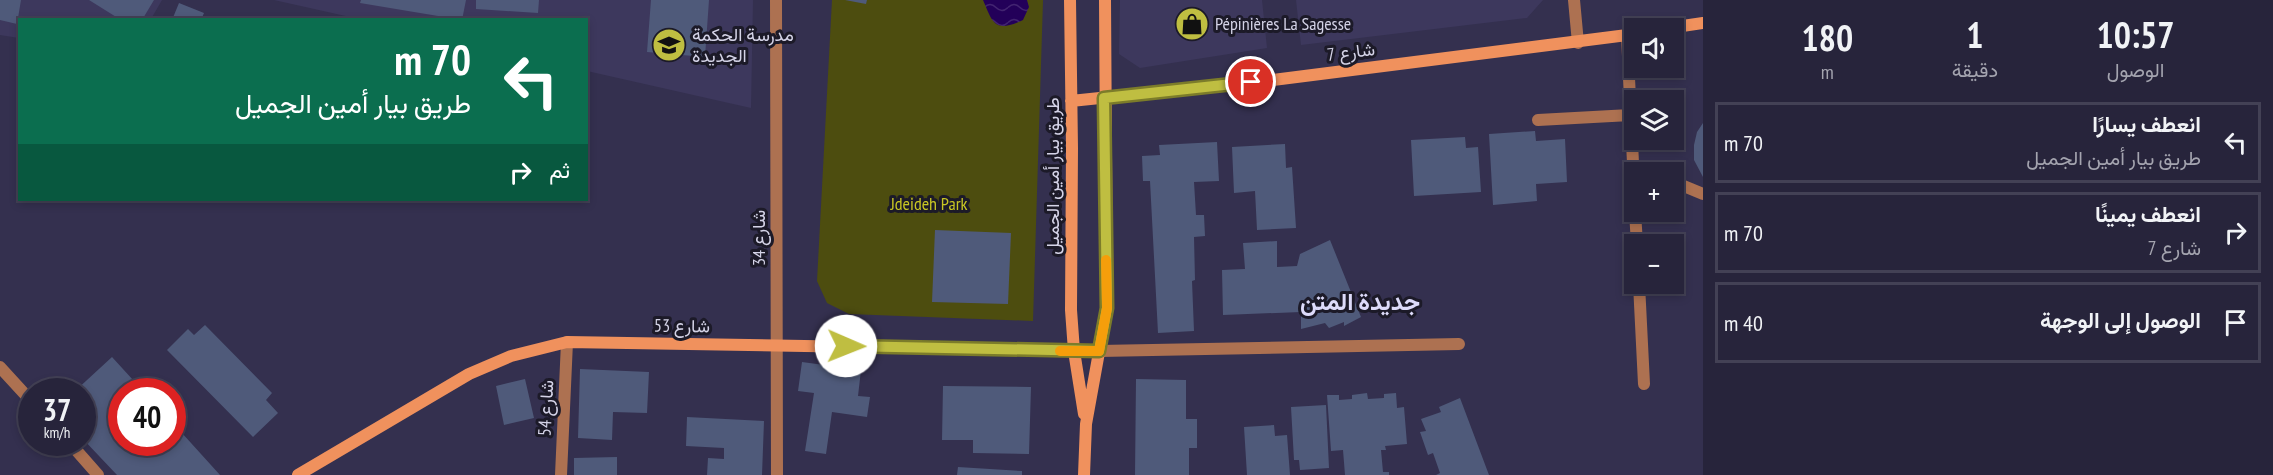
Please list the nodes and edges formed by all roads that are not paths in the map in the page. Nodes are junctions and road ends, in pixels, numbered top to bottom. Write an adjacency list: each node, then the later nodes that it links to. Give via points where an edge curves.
1 (776, 0): 18 (street, شارع 34)
2 (1070, 0): 10 (street, طريق بيار أمين الجميل)
3 (1105, 0): 9 (street)
4 (1574, 0): 8 (street)
5 (1703, 23): 6 (street)
6 (1684, 26)
7 (1624, 35): 8 (street, شارع 7)
8 (1578, 43): 9 (street, شارع 7)
9 (1104, 98): 10 (street, شارع 7); 20 (street, via 1107,308)
10 (1071, 101): 19 (street, طريق بيار أمين الجميل)
11 (1624, 115): 12 (street)
12 (1538, 120)
13 (1684, 186): 14 (street)
14 (1703, 194)
15 (1640, 294): 22 (street)
16 (567, 342): 18 (street, شارع 53); 27 (street, شارع 53, via 511,356 469,374); 28 (street, شارع 54)
17 (1459, 344): 20 (street)
18 (777, 345): 19 (street, شارع 53); 29 (street, شارع 34)
19 (1074, 351): 20 (street, شارع 53); 24 (street, طريق بيار أمين الجميل)
20 (1099, 351): 24 (street)
21 (0, 367): 23 (street)
22 (1644, 384)
23 (18, 387)
24 (1086, 424): 30 (street)
25 (81, 456): 26 (street)
26 (98, 475)
27 (298, 475)
28 (561, 475)
29 (777, 475)
30 (1084, 475)

